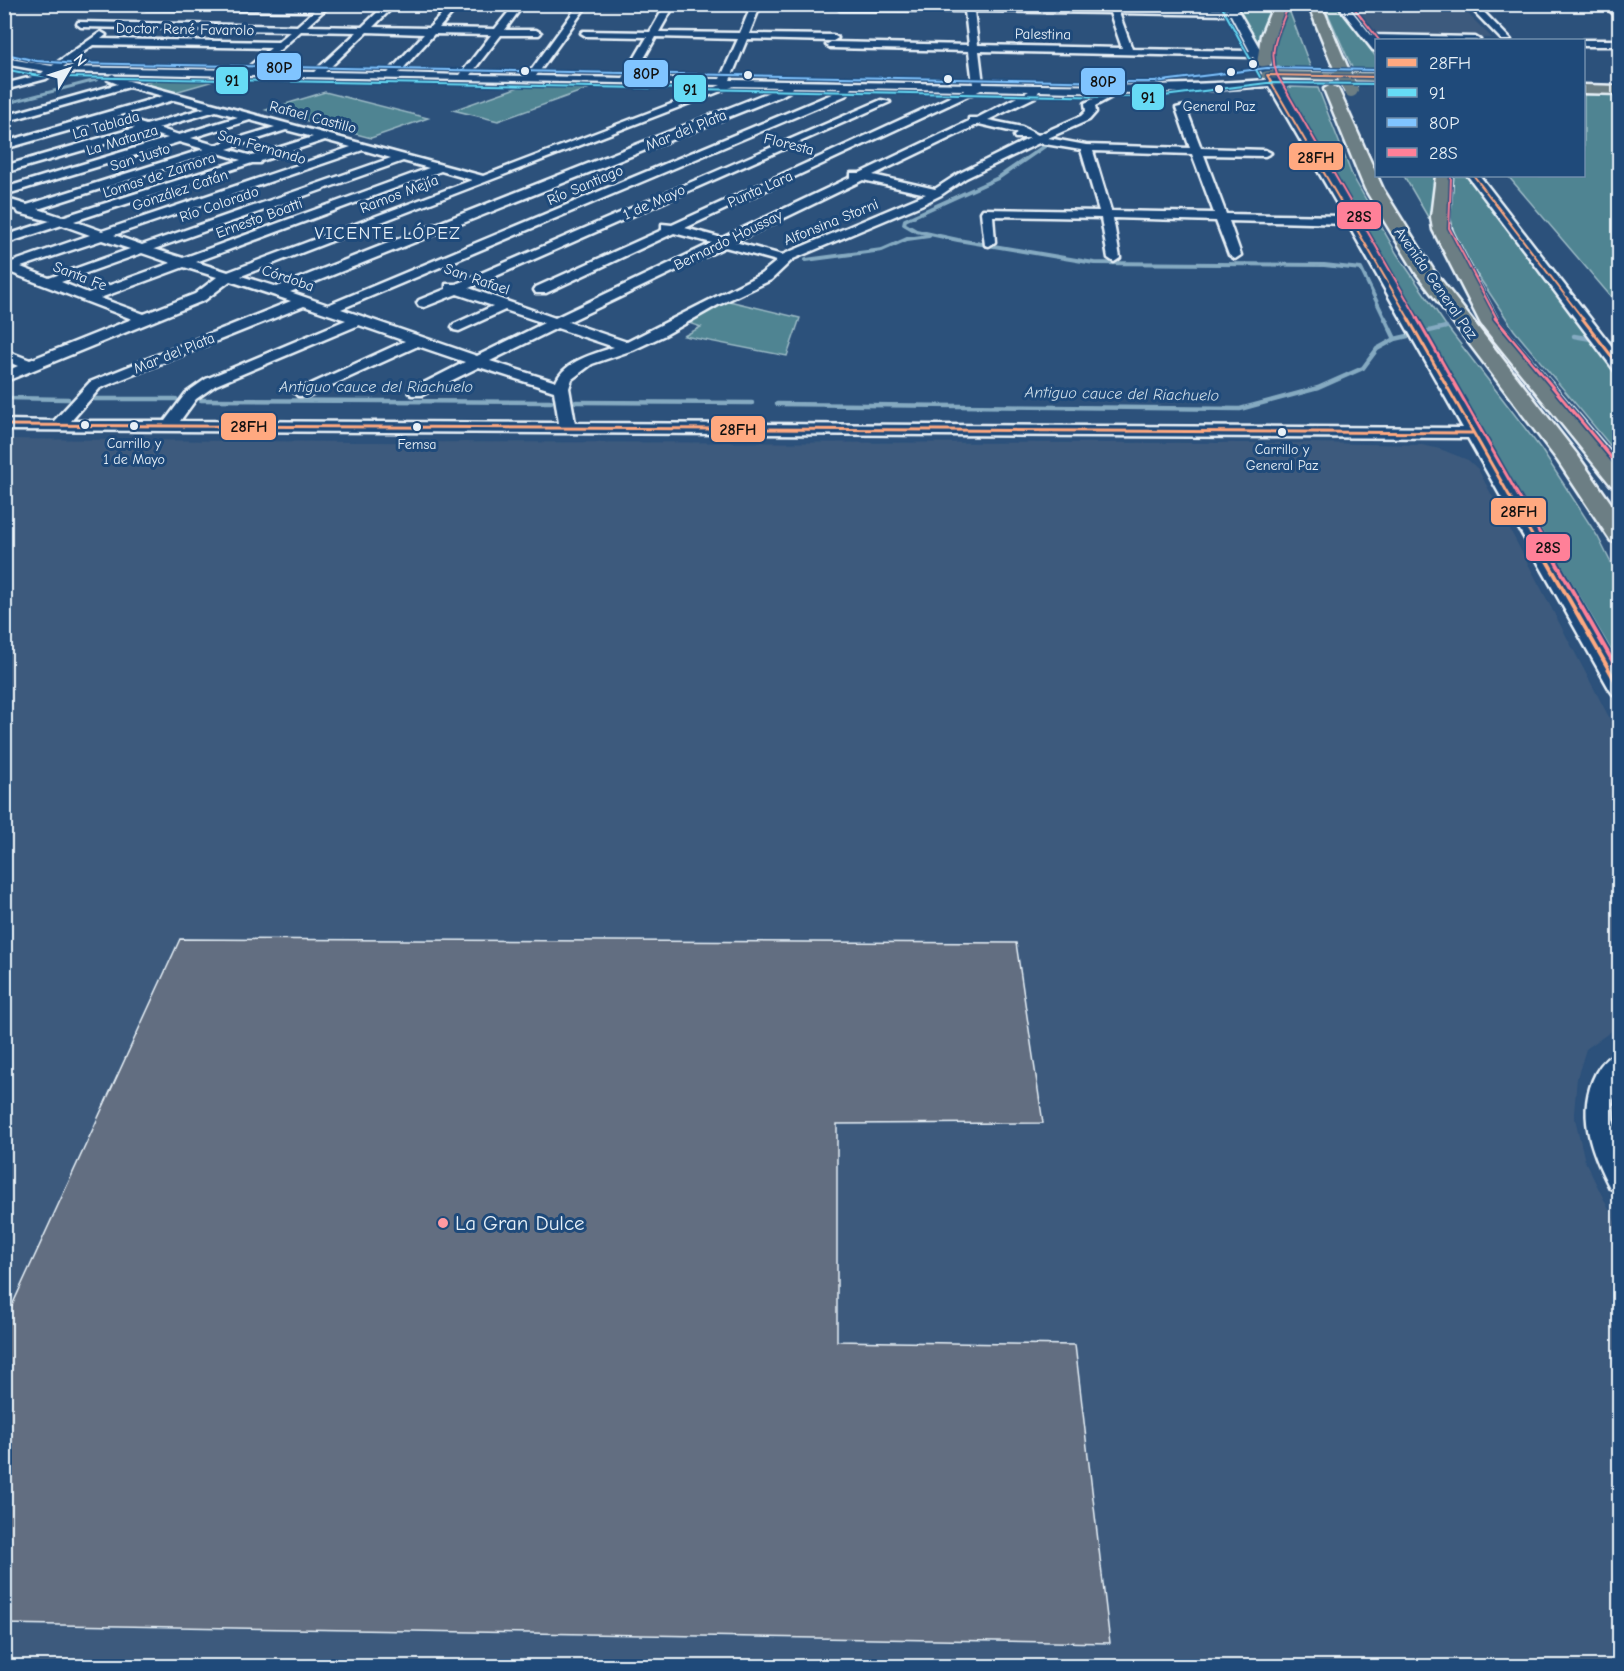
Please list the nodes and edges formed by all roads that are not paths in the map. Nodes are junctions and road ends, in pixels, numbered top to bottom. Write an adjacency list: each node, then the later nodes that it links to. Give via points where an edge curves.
1 (392, 4): 23 (street)
2 (456, 4): 24 (street)
3 (520, 4): 26 (street)
4 (584, 4): 54 (street)
5 (671, 4): 29 (street)
6 (757, 4): 30 (street)
7 (1281, 4): 46 (highway, via 1268,35)
8 (1314, 4): 70 (highway, bridge)
9 (1341, 4): 31 (street)
10 (1471, 4): 33 (street)
11 (1606, 4): 19 (street)
12 (147, 5): 13 (street); 21 (street)
13 (191, 5): 14 (street)
14 (256, 6): 15 (street)
15 (325, 6): 22 (street)
16 (969, 7): 18 (street); 25 (street); 39 (street)
17 (1232, 8): 18 (street); 46 (street)
18 (1114, 11): 40 (street)
19 (1620, 16)
20 (81, 24): 21 (street)
21 (118, 24): 22 (street); 34 (street)
22 (300, 28): 23 (street); 37 (street)
23 (364, 30): 24 (street); 50 (street)
24 (432, 32): 26 (street); 51 (street)
25 (834, 32): 30 (street); 39 (street, Palestina); 59 (street)
26 (498, 33): 27 (street); 53 (street)
27 (536, 33)
28 (586, 33): 29 (street)
29 (652, 35): 30 (street); 55 (street)
30 (742, 37): 58 (street)
31 (1367, 38): 32 (street); 38 (street)
32 (1421, 39)
33 (1505, 39)
34 (90, 42): 37 (street, Doctor René Favarolo); 45 (street)
35 (1585, 43): 36 (street)
36 (1620, 43)
37 (279, 45): 49 (street)
38 (1375, 47)
39 (975, 48): 40 (street, Palestina); 64 (street)
40 (1128, 51): 46 (street, Palestina)
41 (1316, 53): 169 (highway, Avenida General Paz, via 1374,189 1426,273 1568,458)
42 (4, 61): 44 (street)
43 (4, 68): 44 (street)
44 (36, 68): 45 (street)
45 (52, 69): 47 (street); 63 (street, via 40,78)
46 (1264, 69): 52 (main road); 62 (main road); 68 (street, via 1155,90); 119 (street)
47 (121, 71): 48 (street); 60 (street, via 112,79)
48 (170, 72): 49 (street); 60 (street)
49 (248, 73): 50 (street); 71 (street)
50 (316, 75): 51 (street)
51 (391, 76): 53 (street)
52 (1375, 76)
53 (463, 77): 54 (street)
54 (530, 78): 55 (street)
55 (627, 80): 58 (street)
56 (1585, 80): 57 (main road)
57 (1620, 80)
58 (727, 82): 61 (street); 79 (street, Ramos Mejía, via 729,86)
59 (820, 84): 61 (street); 66 (street)
60 (129, 85): 71 (street, Rafael Castillo); 78 (street)
61 (788, 85): 66 (street); 82 (street, Mar del Plata, via 777,94)
62 (1375, 85)
63 (4, 87)
64 (978, 87): 65 (street); 66 (street); 77 (street, Punta Lara)
65 (1037, 88): 68 (street); 77 (street, Bernardo Houssay, via 1031,94)
66 (847, 89): 86 (street, Río Santiago); 93 (street, 1 de Mayo, via 891,103)
67 (1585, 89): 69 (main road)
68 (1119, 90): 84 (street, Alfonsina Storni, via 1089,105 1091,112 1085,118)
69 (1620, 90)
70 (1353, 95)
71 (172, 97): 73 (street, Rafael Castillo); 76 (street)
72 (908, 107): 77 (street)
73 (215, 108): 75 (street, Rafael Castillo); 81 (street, La Tablada)
74 (1181, 108): 91 (street)
75 (248, 117): 80 (street, Rafael Castillo); 85 (street, La Matanza)
76 (110, 118): 81 (street, San Fernando); 87 (street)
77 (950, 118): 84 (street); 96 (street, Punta Lara); 103 (street, Bernardo Houssay)
78 (4, 119)
79 (635, 122): 82 (street, Floresta); 102 (street, Ramos Mejía)
80 (284, 126): 83 (street, Rafael Castillo); 90 (street, San Justo)
81 (146, 128): 85 (street, San Fernando); 98 (street, La Tablada)
82 (679, 133): 86 (street, Floresta); 105 (street, Mar del Plata)
83 (323, 137): 88 (street, Rafael Castillo); 95 (street, Lomas de Zamora)
84 (1025, 137): 89 (street); 107 (street, Alfonsina Storni, via 987,166 963,175)
85 (178, 138): 90 (street, San Fernando); 106 (street, La Matanza)
86 (723, 144): 93 (street, Floresta); 109 (street, Río Santiago)
87 (4, 146)
88 (362, 147): 94 (street, Rafael Castillo); 99 (street, González Catán)
89 (1086, 148): 91 (street); 114 (street)
90 (214, 149): 95 (street, San Fernando); 113 (street, San Justo)
91 (1196, 151): 92 (street); 117 (street)
92 (1265, 153)
93 (766, 154): 96 (street, Floresta); 118 (street, 1 de Mayo)
94 (401, 158): 97 (street, Rafael Castillo); 104 (street, Río Colorado)
95 (252, 160): 99 (street, San Fernando); 120 (street, Lomas de Zamora)
96 (808, 167): 103 (street, Floresta); 121 (street, Punta Lara)
97 (440, 168): 102 (street, Rafael Castillo); 108 (street, Ernesto Boatti)
98 (4, 170)
99 (290, 171): 104 (street, San Fernando); 122 (street, González Catán)
100 (1444, 177): 150 (highway, via 1442,230)
101 (1475, 177): 158 (street)
102 (485, 178): 105 (street, Rafael Castillo); 112 (street, Ramos Mejía)
103 (856, 178): 107 (street); 126 (street, Bernardo Houssay)
104 (330, 183): 108 (street, San Fernando); 128 (street, Río Colorado)
105 (535, 190): 111 (street, Rafael Castillo); 131 (street, Mar del Plata)
106 (4, 192)
107 (937, 193): 132 (street, Alfonsina Storni)
108 (370, 194): 112 (street, San Fernando); 133 (street, Ernesto Boatti)
109 (597, 196): 111 (street, Río Santiago); 118 (street)
110 (4, 201): 113 (street, Córdoba)
111 (579, 203): 116 (street, Rafael Castillo); 135 (street, Río Santiago)
112 (411, 207): 127 (street, Ramos Mejía)
113 (28, 208): 115 (street, San Justo); 120 (street, Córdoba)
114 (1106, 214): 117 (street); 125 (street, via 987,212); 130 (street)
115 (4, 216)
116 (624, 216): 118 (street, Rafael Castillo); 138 (street, 1 de Mayo)
117 (1222, 217): 119 (street); 129 (street)
118 (646, 218): 121 (street, Rafael Castillo)
119 (1352, 220): 167 (street)
120 (64, 221): 122 (street, Córdoba); 124 (street, Lomas de Zamora)
121 (672, 229): 126 (street, Rafael Castillo); 141 (street, Punta Lara)
122 (101, 234): 128 (street, Córdoba); 134 (street, González Catán)
123 (1427, 238): 150 (highway, Avenida General Paz)
124 (4, 240)
125 (988, 242)
126 (722, 243): 132 (street, Rafael Castillo); 151 (street, Bernardo Houssay)
127 (314, 244): 131 (street, San Rafael); 137 (street, Ramos Mejía)
128 (141, 249): 133 (street, Córdoba); 139 (street, Río Colorado)
129 (1234, 255)
130 (1114, 258)
131 (363, 259): 136 (street, San Rafael); 142 (street, Mar del Plata)
132 (784, 259): 154 (street, Alfonsina Storni, via 766,277)
133 (183, 263): 137 (street, Córdoba); 143 (street, Ernesto Boatti)
134 (7, 266): 139 (street, Santa Fe)
135 (432, 266): 136 (street, Río Santiago); 138 (street)
136 (412, 274): 140 (street, San Rafael); 147 (street, Río Santiago)
137 (230, 276): 142 (street, Córdoba); 148 (street, Ramos Mejía, via 200,297)
138 (477, 281): 140 (street, 1 de Mayo)
139 (49, 282): 143 (street, Santa Fe)
140 (458, 289): 145 (street, 1 de Mayo); 146 (street, San Rafael)
141 (541, 290)
142 (278, 292): 144 (street, Córdoba)
143 (89, 297): 148 (street, Santa Fe)
144 (303, 301): 147 (street, Córdoba); 164 (street, Mar del Plata, via 101,382)
145 (424, 303)
146 (505, 305): 151 (street, San Rafael); 152 (street)
147 (328, 310): 149 (street, Córdoba)
148 (143, 319): 157 (street, Ramos Mejía)
149 (358, 320): 153 (street, Córdoba); 165 (street, via 211,382 191,396)
150 (1488, 320): 168 (highway, Avenida General Paz)
151 (555, 323): 154 (street, San Rafael); 156 (street, Bernardo Houssay)
152 (459, 327)
153 (417, 341): 156 (street, Córdoba); 162 (street)
154 (628, 347): 160 (street, Alfonsina Storni, via 588,361 565,377)
155 (4, 354): 157 (street)
156 (477, 362): 160 (street, Córdoba); 161 (street, Bernardo Houssay)
157 (31, 366): 159 (street, Ramos Mejía)
158 (1620, 368)
159 (4, 378)
160 (561, 388): 166 (street)
161 (417, 392)
162 (303, 393)
163 (4, 425): 164 (street)
164 (59, 425): 165 (street)
165 (169, 426): 166 (street)
166 (568, 429): 167 (street)
167 (1472, 433): 170 (street)
168 (1619, 480)
169 (1620, 536)
170 (1620, 690)
171 (1620, 1060): 172 (street, via 1601,1084 1598,1113 1606,1150)
172 (1620, 1180)

